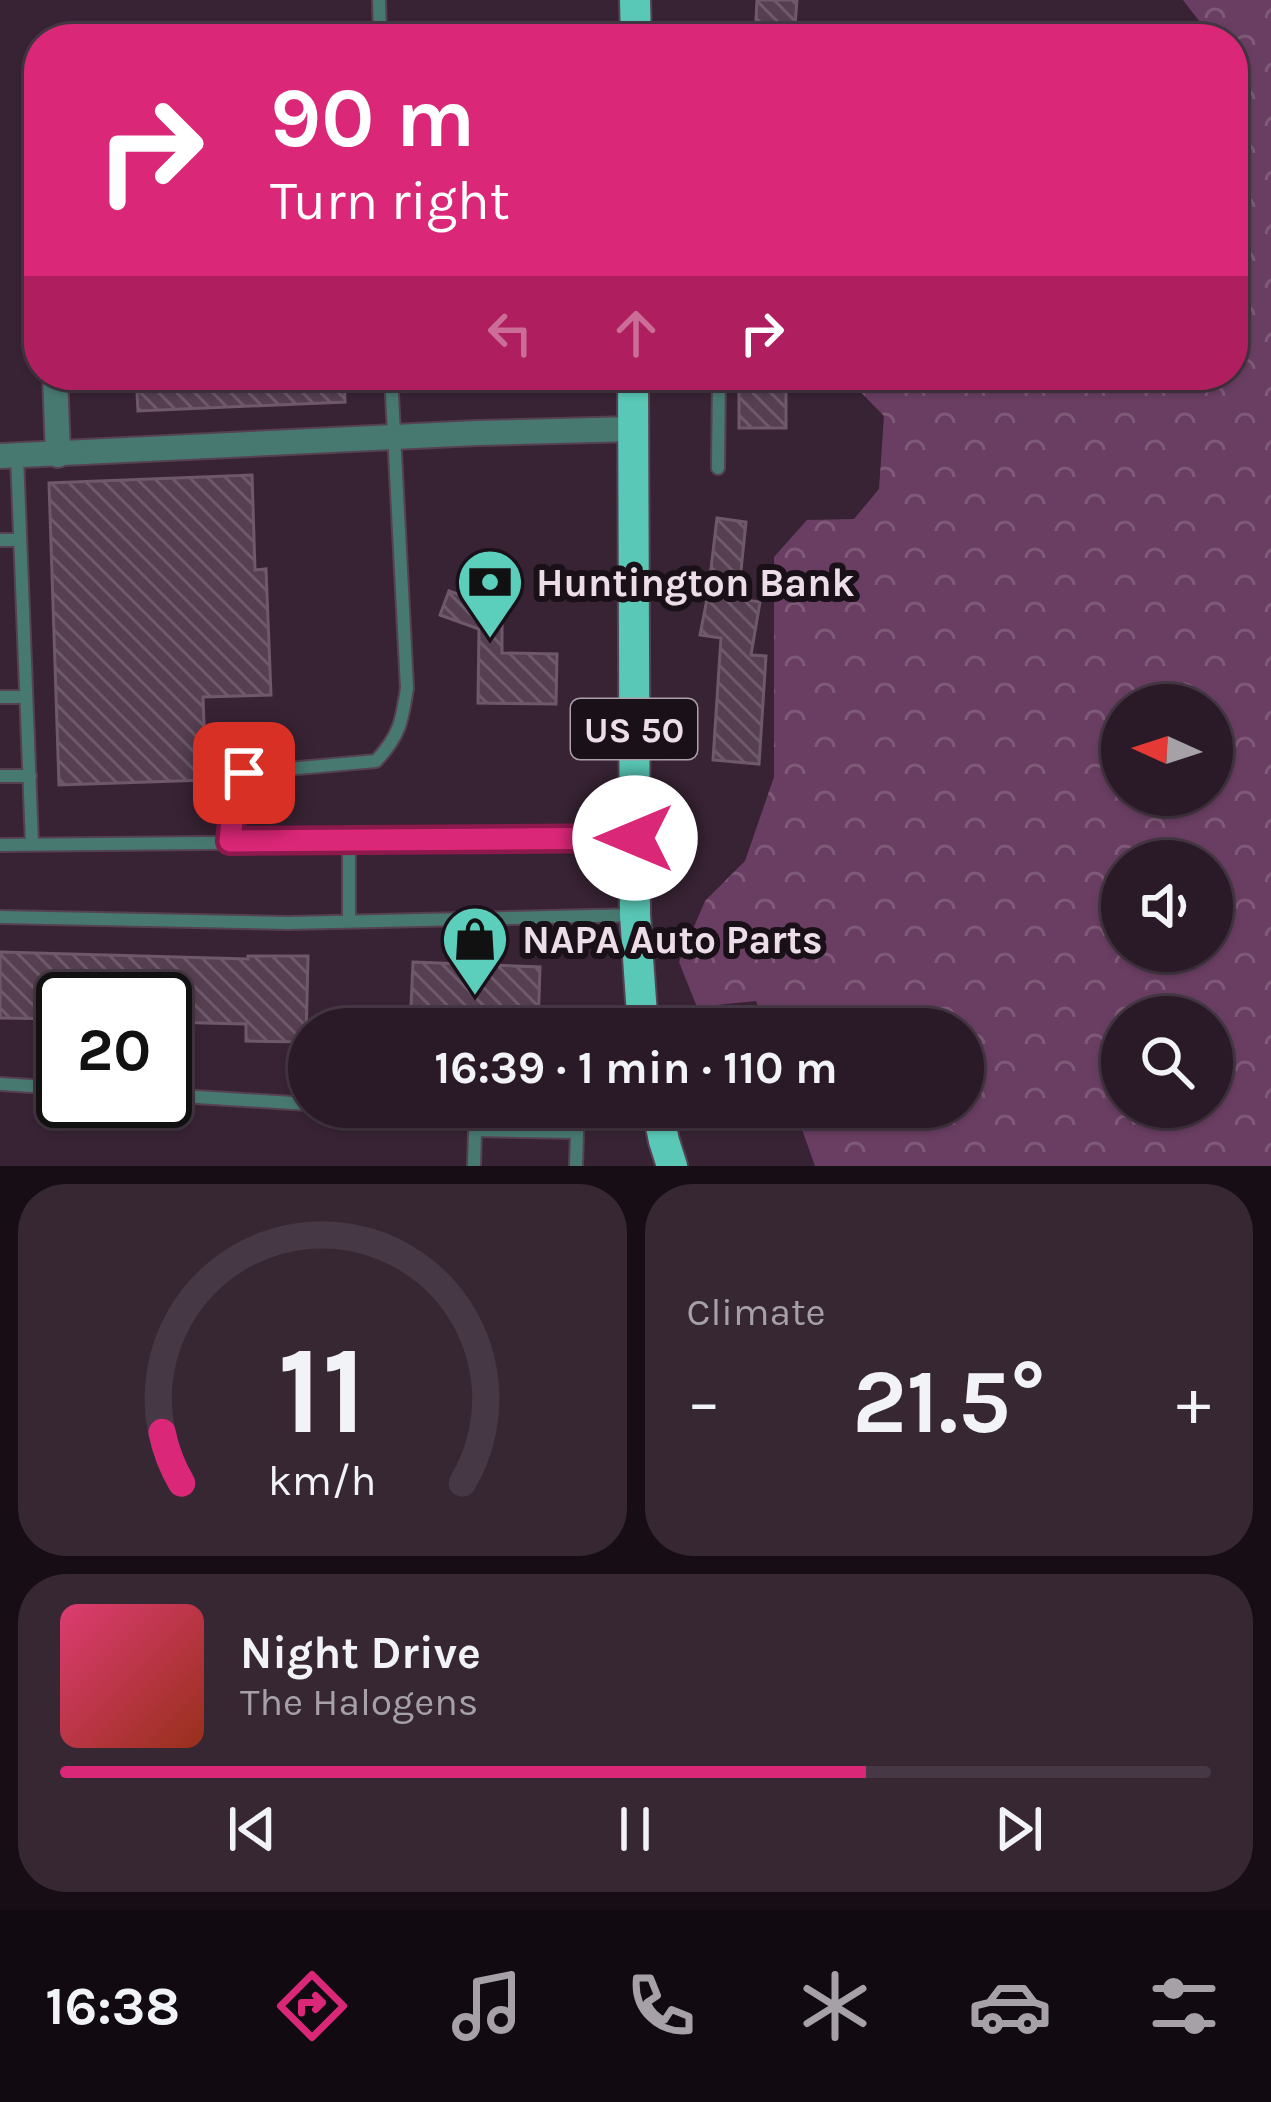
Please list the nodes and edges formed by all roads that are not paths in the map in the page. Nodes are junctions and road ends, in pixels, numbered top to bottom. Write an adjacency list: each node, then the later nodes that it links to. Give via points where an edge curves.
1 (56, 390): 7 (street)
2 (391, 390): 6 (lane)
3 (633, 390): 5 (main road, US 50)
4 (719, 390): 9 (lane)
5 (633, 429): 6 (street); 16 (main road, US 50)
6 (393, 437): 7 (street); 17 (lane, via 407,688 402,726 376,761 244,773)
7 (58, 455): 8 (street)
8 (8, 456): 11 (lane)
9 (718, 468)
10 (0, 540): 11 (lane)
11 (20, 540): 13 (lane)
12 (0, 697): 13 (lane)
13 (26, 697): 15 (lane)
14 (0, 776): 15 (lane)
15 (30, 776): 19 (lane)
16 (635, 838): 18 (lane); 21 (main road, US 50)
17 (230, 841): 18 (lane); 19 (lane)
18 (349, 841): 23 (lane)
19 (32, 844): 20 (lane)
20 (0, 845)
21 (634, 915): 23 (lane); 24 (main road, US 50)
22 (0, 917): 23 (lane)
23 (349, 922)
24 (641, 1008)
25 (0, 1084): 26 (lane)
26 (36, 1086)
27 (192, 1097): 28 (lane)
28 (288, 1103)
29 (661, 1128): 33 (main road)
30 (475, 1130): 31 (lane); 32 (lane, via 578,1132)
31 (474, 1166)
32 (577, 1166)
33 (672, 1166)

